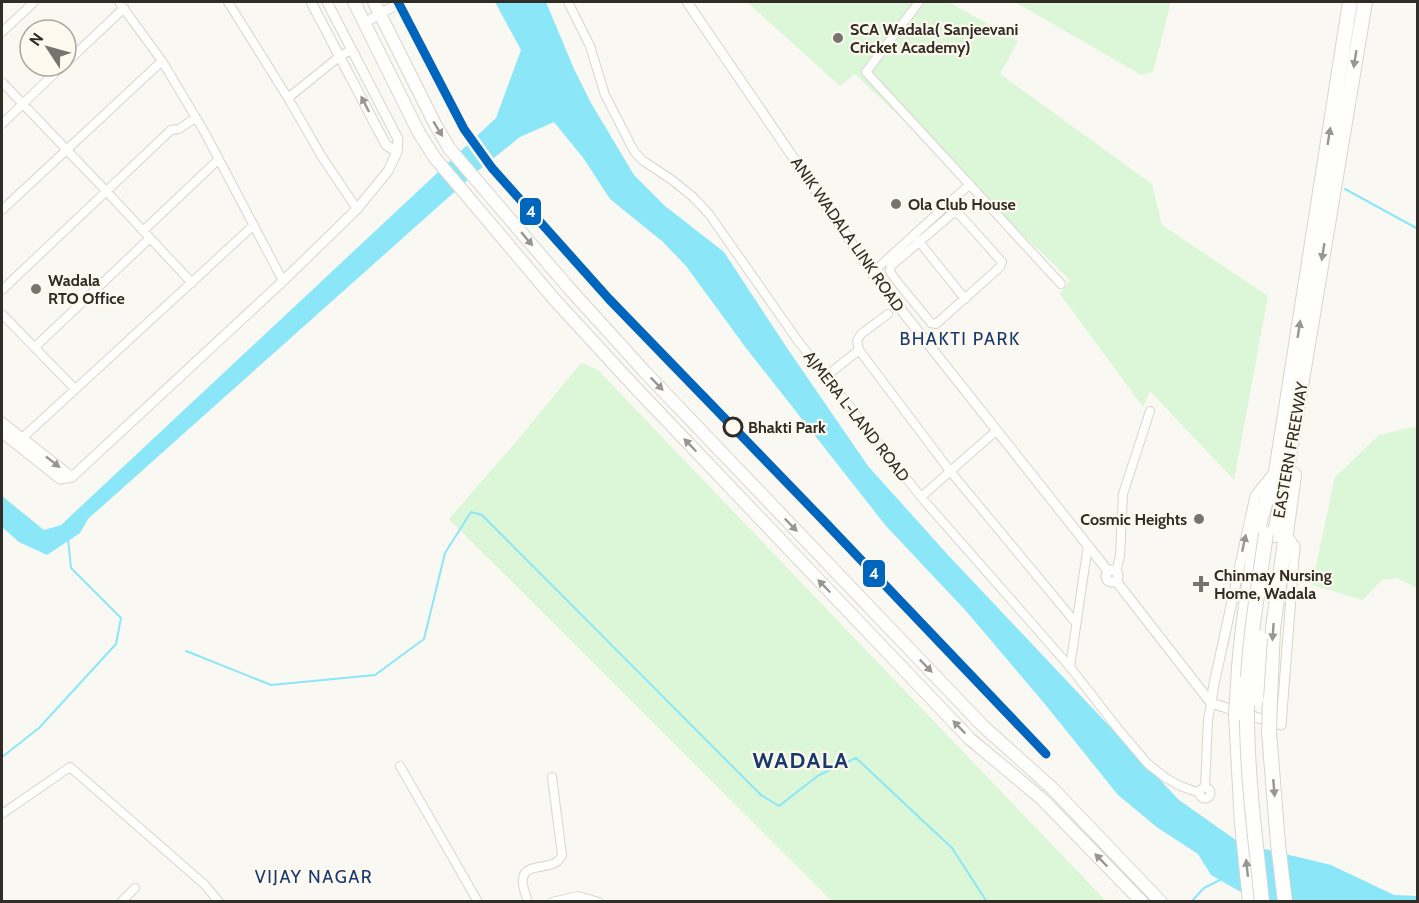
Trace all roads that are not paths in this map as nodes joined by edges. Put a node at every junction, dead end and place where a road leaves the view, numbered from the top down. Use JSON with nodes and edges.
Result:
{"nodes":[{"id":1,"x":34,"y":2,"type":"edge"},
{"id":2,"x":228,"y":2,"type":"edge"},
{"id":3,"x":311,"y":2,"type":"edge"},
{"id":4,"x":327,"y":2,"type":"edge"},
{"id":5,"x":374,"y":2,"type":"edge"},
{"id":6,"x":401,"y":2,"type":"edge"},
{"id":7,"x":568,"y":2,"type":"edge"},
{"id":8,"x":687,"y":2,"type":"edge"},
{"id":9,"x":919,"y":2,"type":"edge"},
{"id":10,"x":1350,"y":2,"type":"edge"},
{"id":11,"x":1365,"y":2,"type":"edge"},
{"id":12,"x":121,"y":5,"type":"edge"},
{"id":13,"x":356,"y":6,"type":"edge"},
{"id":14,"x":380,"y":14,"type":"junction"},
{"id":15,"x":364,"y":23,"type":"junction"},
{"id":16,"x":2,"y":32,"type":"edge"},
{"id":17,"x":78,"y":50,"type":"edge"},
{"id":18,"x":351,"y":50,"type":"junction"},
{"id":19,"x":340,"y":56,"type":"junction"},
{"id":20,"x":162,"y":61,"type":"junction"},
{"id":21,"x":50,"y":78,"type":"edge"},
{"id":22,"x":2,"y":82,"type":"edge"},
{"id":23,"x":288,"y":98,"type":"junction"},
{"id":24,"x":22,"y":104,"type":"junction"},
{"id":25,"x":195,"y":118,"type":"junction"},
{"id":26,"x":2,"y":124,"type":"edge"},
{"id":27,"x":66,"y":149,"type":"junction"},
{"id":28,"x":397,"y":152,"type":"junction"},
{"id":29,"x":219,"y":159,"type":"junction"},
{"id":30,"x":970,"y":184,"type":"junction"},
{"id":31,"x":107,"y":192,"type":"junction"},
{"id":32,"x":357,"y":209,"type":"junction"},
{"id":33,"x":2,"y":210,"type":"edge"},
{"id":34,"x":254,"y":225,"type":"junction"},
{"id":35,"x":143,"y":231,"type":"junction"},
{"id":36,"x":150,"y":238,"type":"junction"},
{"id":37,"x":917,"y":238,"type":"junction"},
{"id":38,"x":872,"y":273,"type":"junction"},
{"id":39,"x":283,"y":280,"type":"junction"},
{"id":40,"x":192,"y":282,"type":"junction"},
{"id":41,"x":898,"y":283,"type":"junction"},
{"id":42,"x":1061,"y":284,"type":"dead end"},
{"id":43,"x":2,"y":290,"type":"edge"},
{"id":44,"x":887,"y":292,"type":"junction"},
{"id":45,"x":965,"y":299,"type":"junction"},
{"id":46,"x":920,"y":309,"type":"junction"},
{"id":47,"x":2,"y":314,"type":"edge"},
{"id":48,"x":888,"y":314,"type":"dead end"},
{"id":49,"x":908,"y":319,"type":"junction"},
{"id":50,"x":35,"y":347,"type":"junction"},
{"id":51,"x":859,"y":350,"type":"junction"},
{"id":52,"x":826,"y":376,"type":"junction"},
{"id":53,"x":75,"y":389,"type":"junction"},
{"id":54,"x":1150,"y":411,"type":"dead end"},
{"id":55,"x":2,"y":422,"type":"edge"},
{"id":56,"x":996,"y":431,"type":"junction"},
{"id":57,"x":2,"y":433,"type":"edge"},
{"id":58,"x":19,"y":441,"type":"junction"},
{"id":59,"x":950,"y":471,"type":"junction"},
{"id":60,"x":1276,"y":474,"type":"junction"},
{"id":61,"x":921,"y":497,"type":"junction"},
{"id":62,"x":1276,"y":534,"type":"junction"},
{"id":63,"x":1088,"y":545,"type":"junction"},
{"id":64,"x":1113,"y":575,"type":"junction"},
{"id":65,"x":1076,"y":623,"type":"junction"},
{"id":66,"x":1070,"y":667,"type":"junction"},
{"id":67,"x":1211,"y":703,"type":"junction"},
{"id":68,"x":1275,"y":728,"type":"junction"},
{"id":69,"x":400,"y":766,"type":"dead end"},
{"id":70,"x":552,"y":777,"type":"dead end"},
{"id":71,"x":1052,"y":788,"type":"junction"},
{"id":72,"x":1042,"y":799,"type":"junction"},
{"id":73,"x":2,"y":814,"type":"edge"},
{"id":74,"x":1094,"y":831,"type":"junction"},
{"id":75,"x":1084,"y":842,"type":"junction"},
{"id":76,"x":135,"y":888,"type":"dead end"},
{"id":77,"x":1135,"y":897,"type":"edge"},
{"id":78,"x":1280,"y":901,"type":"edge"},
{"id":79,"x":121,"y":902,"type":"edge"},
{"id":80,"x":219,"y":902,"type":"edge"},
{"id":81,"x":478,"y":902,"type":"edge"},
{"id":82,"x":528,"y":902,"type":"edge"},
{"id":83,"x":552,"y":902,"type":"edge"},
{"id":84,"x":598,"y":902,"type":"edge"},
{"id":85,"x":1161,"y":902,"type":"edge"},
{"id":86,"x":1250,"y":902,"type":"edge"},
{"id":87,"x":1262,"y":902,"type":"edge"}],
"edges":[{"from":1,"to":16,"type":"street"},
{"from":2,"to":23,"type":"street"},
{"from":3,"to":19,"type":"street"},
{"from":4,"to":18,"type":"street"},
{"from":5,"to":13,"type":"street"},
{"from":5,"to":14,"type":"main road"},
{"from":6,"to":14,"type":"street"},
{"from":7,"to":52,"type":"street","name":"AJMERA L-LAND ROAD"},
{"from":8,"to":38,"type":"street","name":"ANIK WADALA LINK ROAD"},
{"from":9,"to":30,"type":"street"},
{"from":60,"to":10,"type":"highway","name":"EASTERN FREEWAY","one_way":true},
{"from":11,"to":62,"type":"highway","name":"EASTERN FREEWAY","one_way":true},
{"from":12,"to":17,"type":"street"},
{"from":12,"to":20,"type":"street"},
{"from":13,"to":15,"type":"main road"},
{"from":14,"to":15,"type":"street"},
{"from":14,"to":71,"type":"main road","one_way":true},
{"from":72,"to":15,"type":"main road","one_way":true},
{"from":18,"to":19,"type":"street"},
{"from":18,"to":28,"type":"street"},
{"from":19,"to":23,"type":"street"},
{"from":28,"to":19,"type":"street","one_way":true},
{"from":20,"to":25,"type":"street"},
{"from":20,"to":27,"type":"street"},
{"from":21,"to":24,"type":"street"},
{"from":22,"to":24,"type":"street"},
{"from":23,"to":32,"type":"street"},
{"from":24,"to":26,"type":"street"},
{"from":24,"to":27,"type":"street"},
{"from":25,"to":29,"type":"street"},
{"from":25,"to":31,"type":"street"},
{"from":27,"to":31,"type":"street"},
{"from":27,"to":33,"type":"street"},
{"from":28,"to":32,"type":"street"},
{"from":29,"to":34,"type":"street"},
{"from":29,"to":35,"type":"street"},
{"from":30,"to":37,"type":"street"},
{"from":30,"to":42,"type":"street"},
{"from":31,"to":35,"type":"street"},
{"from":31,"to":43,"type":"street"},
{"from":32,"to":39,"type":"street"},
{"from":34,"to":39,"type":"street"},
{"from":34,"to":40,"type":"street"},
{"from":35,"to":36,"type":"street"},
{"from":36,"to":40,"type":"street"},
{"from":36,"to":50,"type":"street"},
{"from":37,"to":38,"type":"street"},
{"from":37,"to":41,"type":"street"},
{"from":37,"to":45,"type":"street"},
{"from":37,"to":45,"type":"street"},
{"from":38,"to":44,"type":"street","name":"ANIK WADALA LINK ROAD"},
{"from":39,"to":58,"type":"street"},
{"from":40,"to":53,"type":"street"},
{"from":41,"to":44,"type":"street"},
{"from":41,"to":46,"type":"street"},
{"from":44,"to":49,"type":"street","name":"ANIK WADALA LINK ROAD"},
{"from":45,"to":46,"type":"street"},
{"from":46,"to":49,"type":"street"},
{"from":47,"to":50,"type":"street"},
{"from":48,"to":51,"type":"street"},
{"from":49,"to":56,"type":"street","name":"ANIK WADALA LINK ROAD"},
{"from":50,"to":53,"type":"street"},
{"from":51,"to":52,"type":"street"},
{"from":51,"to":59,"type":"street"},
{"from":52,"to":61,"type":"street","name":"AJMERA L-LAND ROAD"},
{"from":53,"to":58,"type":"street"},
{"from":54,"to":64,"type":"street"},
{"from":55,"to":58,"type":"street"},
{"from":56,"to":59,"type":"street"},
{"from":56,"to":63,"type":"street","name":"ANIK WADALA LINK ROAD"},
{"from":57,"to":58,"type":"street"},
{"from":59,"to":61,"type":"street"},
{"from":59,"to":65,"type":"street"},
{"from":60,"to":62,"type":"highway","name":"EASTERN FREEWAY"},
{"from":67,"to":60,"type":"street","one_way":true},
{"from":86,"to":60,"type":"highway","one_way":true,"bridge":true},
{"from":61,"to":66,"type":"street","name":"AJMERA L-LAND ROAD"},
{"from":62,"to":68,"type":"highway","one_way":true,"bridge":true},
{"from":62,"to":68,"type":"street"},
{"from":62,"to":78,"type":"highway","name":"EASTERN FREEWAY","bridge":true},
{"from":62,"to":87,"type":"highway","name":"EASTERN FREEWAY","bridge":true},
{"from":63,"to":64,"type":"street","name":"ANIK WADALA LINK ROAD"},
{"from":63,"to":65,"type":"street"},
{"from":64,"to":67,"type":"street","name":"ANIK WADALA LINK ROAD"},
{"from":65,"to":66,"type":"street"},
{"from":66,"to":67,"type":"street","name":"AJMERA L-LAND ROAD"},
{"from":67,"to":68,"type":"street"},
{"from":68,"to":78,"type":"highway","one_way":true},
{"from":69,"to":81,"type":"street"},
{"from":70,"to":82,"type":"street"},
{"from":71,"to":72,"type":"main road"},
{"from":71,"to":74,"type":"main road"},
{"from":72,"to":75,"type":"main road"},
{"from":73,"to":80,"type":"street"},
{"from":74,"to":75,"type":"main road"},
{"from":74,"to":85,"type":"main road"},
{"from":77,"to":75,"type":"main road","one_way":true},
{"from":76,"to":79,"type":"street"},
{"from":83,"to":84,"type":"street"}]}
